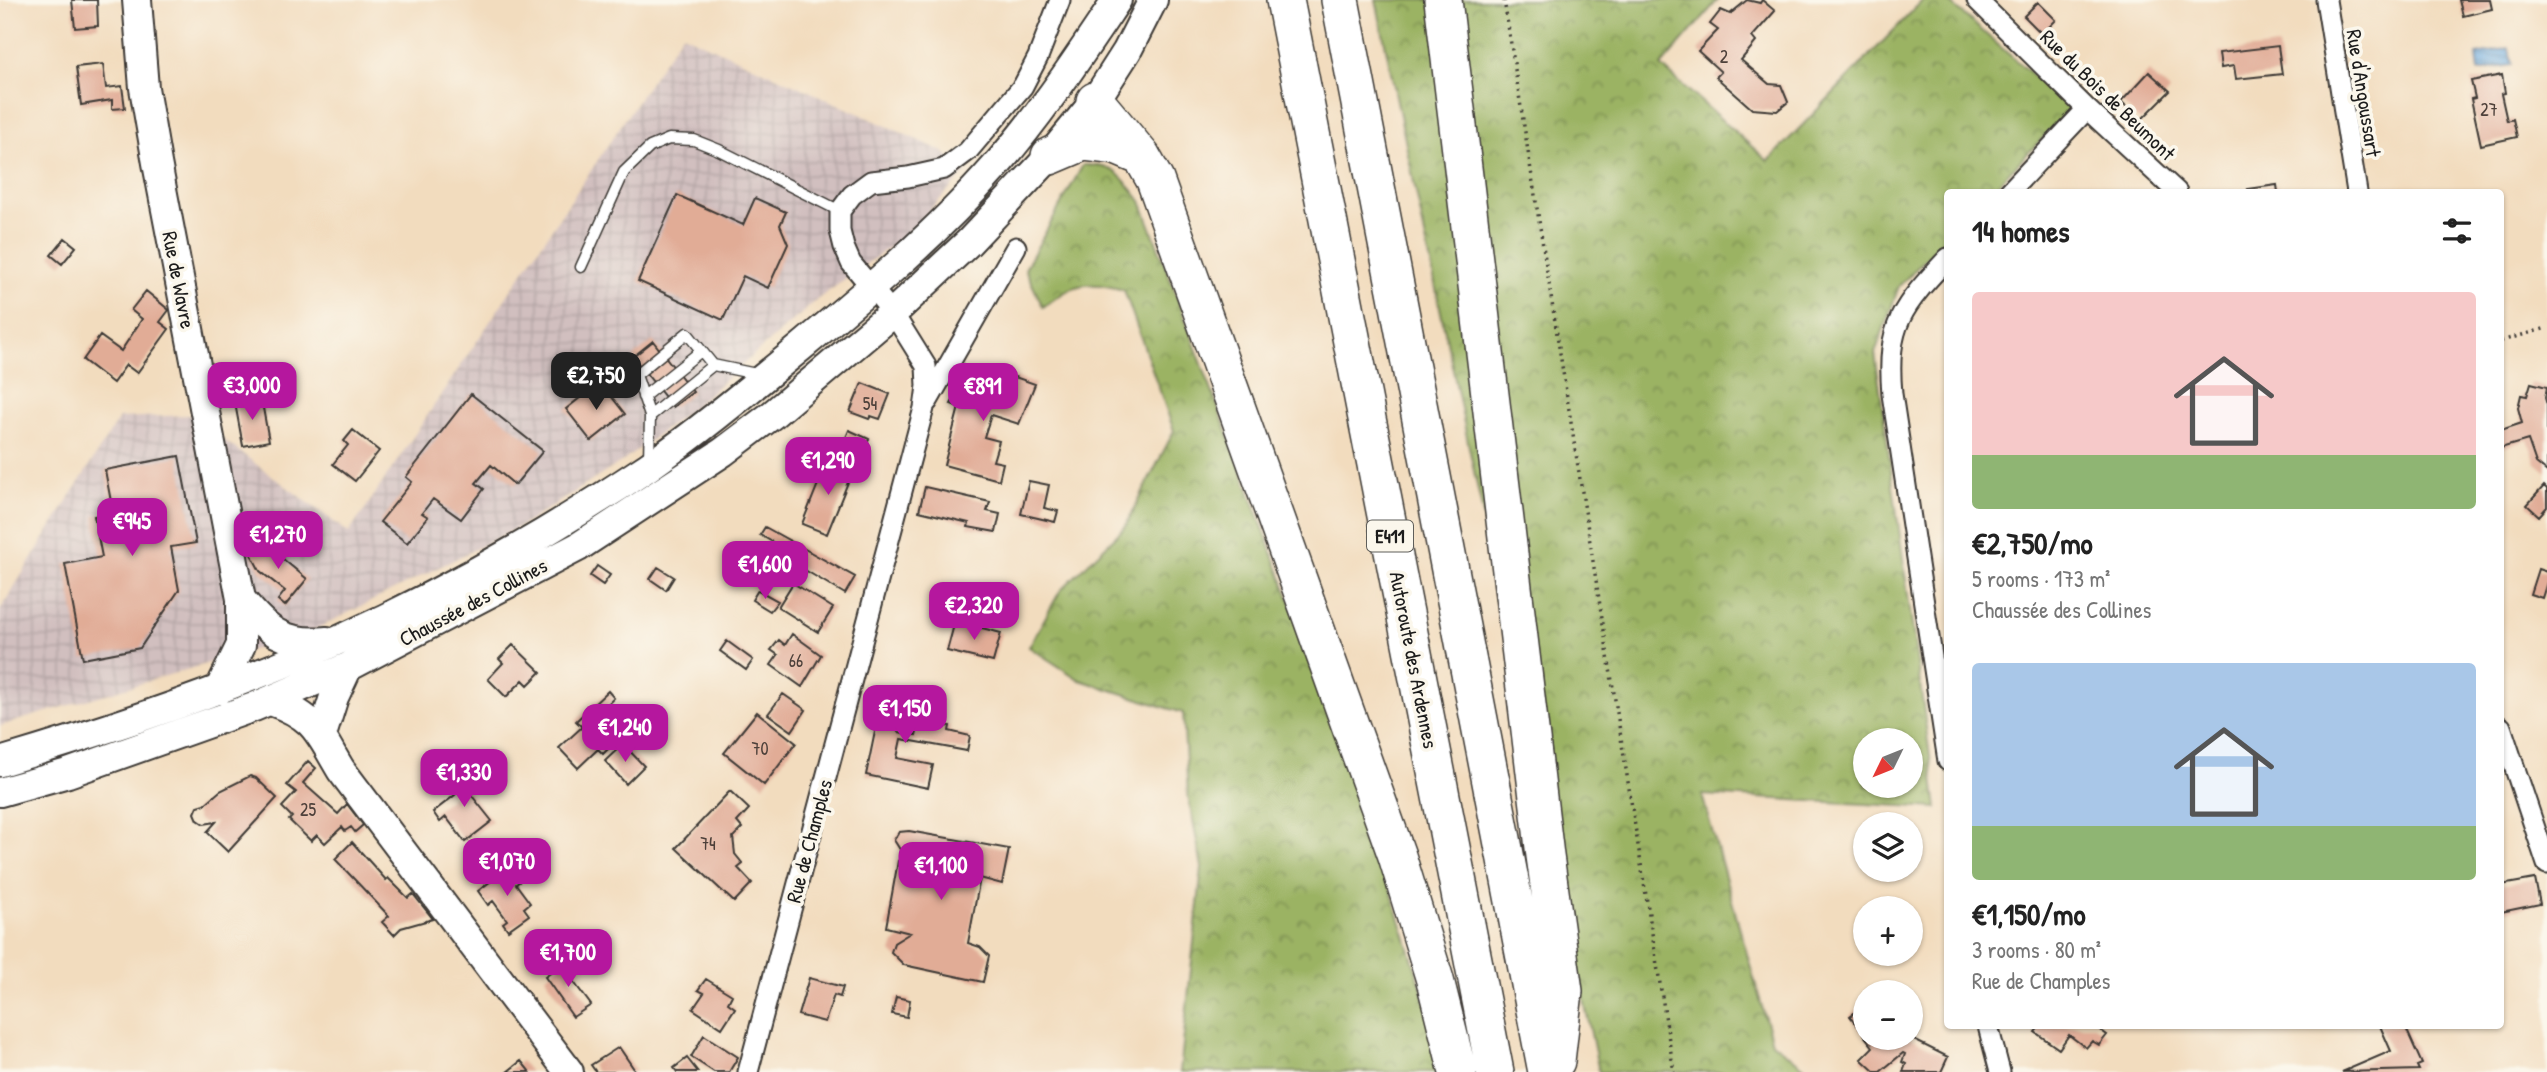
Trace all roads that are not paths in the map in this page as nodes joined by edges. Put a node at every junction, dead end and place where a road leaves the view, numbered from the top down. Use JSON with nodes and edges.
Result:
{"nodes":[{"id":1,"x":137,"y":0,"type":"edge"},
{"id":2,"x":1060,"y":0,"type":"edge"},
{"id":3,"x":1117,"y":0,"type":"edge"},
{"id":4,"x":1137,"y":0,"type":"edge"},
{"id":5,"x":1153,"y":0,"type":"edge"},
{"id":6,"x":1285,"y":0,"type":"edge"},
{"id":7,"x":1340,"y":0,"type":"edge"},
{"id":8,"x":1443,"y":0,"type":"edge"},
{"id":9,"x":1976,"y":0,"type":"edge"},
{"id":10,"x":2326,"y":0,"type":"edge"},
{"id":11,"x":1095,"y":101,"type":"junction"},
{"id":12,"x":2087,"y":110,"type":"junction"},
{"id":13,"x":1050,"y":156,"type":"junction"},
{"id":14,"x":1142,"y":157,"type":"junction"},
{"id":15,"x":2012,"y":189,"type":"edge"},
{"id":16,"x":2174,"y":189,"type":"edge"},
{"id":17,"x":2357,"y":189,"type":"edge"},
{"id":18,"x":840,"y":211,"type":"junction"},
{"id":19,"x":1016,"y":247,"type":"dead end"},
{"id":20,"x":1944,"y":262,"type":"edge"},
{"id":21,"x":580,"y":267,"type":"dead end"},
{"id":22,"x":871,"y":288,"type":"junction"},
{"id":23,"x":893,"y":313,"type":"junction"},
{"id":24,"x":701,"y":351,"type":"junction"},
{"id":25,"x":713,"y":365,"type":"junction"},
{"id":26,"x":765,"y":376,"type":"junction"},
{"id":27,"x":643,"y":397,"type":"junction"},
{"id":28,"x":924,"y":408,"type":"junction"},
{"id":29,"x":650,"y":416,"type":"junction"},
{"id":30,"x":649,"y":466,"type":"junction"},
{"id":31,"x":241,"y":599,"type":"junction"},
{"id":32,"x":340,"y":640,"type":"junction"},
{"id":33,"x":348,"y":667,"type":"junction"},
{"id":34,"x":219,"y":690,"type":"junction"},
{"id":35,"x":271,"y":701,"type":"junction"},
{"id":36,"x":322,"y":735,"type":"junction"},
{"id":37,"x":1944,"y":735,"type":"edge"},
{"id":38,"x":2504,"y":736,"type":"edge"},
{"id":39,"x":0,"y":762,"type":"edge"},
{"id":40,"x":0,"y":793,"type":"edge"},
{"id":41,"x":2547,"y":864,"type":"edge"},
{"id":42,"x":1989,"y":1029,"type":"edge"},
{"id":43,"x":569,"y":1072,"type":"edge"},
{"id":44,"x":748,"y":1072,"type":"edge"},
{"id":45,"x":1458,"y":1072,"type":"edge"},
{"id":46,"x":1495,"y":1072,"type":"edge"},
{"id":47,"x":1547,"y":1072,"type":"edge"},
{"id":48,"x":1555,"y":1072,"type":"edge"},
{"id":49,"x":2000,"y":1072,"type":"edge"}],
"edges":[{"from":1,"to":31,"type":"main road","name":"Rue de Wavre"},
{"from":2,"to":18,"type":"street"},
{"from":3,"to":22,"type":"main road","name":"Chaussée des Collines"},
{"from":4,"to":11,"type":"main road"},
{"from":5,"to":11,"type":"main road"},
{"from":6,"to":46,"type":"highway","name":"Autoroute des Ardennes","number":"E411"},
{"from":7,"to":47,"type":"highway","number":"E411"},
{"from":8,"to":48,"type":"highway"},
{"from":9,"to":12,"type":"street","name":"Rue du Bois de Beumont"},
{"from":10,"to":17,"type":"street","name":"Rue d'Angoussart"},
{"from":11,"to":13,"type":"main road","name":"Chaussée des Collines"},
{"from":11,"to":14,"type":"highway"},
{"from":12,"to":15,"type":"street"},
{"from":12,"to":16,"type":"street","name":"Rue du Bois de Beumont"},
{"from":13,"to":14,"type":"highway"},
{"from":13,"to":23,"type":"main road","name":"Chaussée des Collines"},
{"from":14,"to":45,"type":"highway"},
{"from":18,"to":21,"type":"lane"},
{"from":18,"to":22,"type":"street"},
{"from":19,"to":28,"type":"street","name":"Rue de Champles"},
{"from":20,"to":37,"type":"street"},
{"from":22,"to":23,"type":"street","name":"Rue de Champles"},
{"from":22,"to":26,"type":"main road","name":"Chaussée des Collines"},
{"from":23,"to":28,"type":"street","name":"Rue de Champles"},
{"from":23,"to":33,"type":"main road","name":"Chaussée des Collines"},
{"from":24,"to":25,"type":"lane"},
{"from":24,"to":27,"type":"lane"},
{"from":24,"to":27,"type":"lane"},
{"from":25,"to":26,"type":"lane"},
{"from":25,"to":29,"type":"lane"},
{"from":26,"to":30,"type":"main road","name":"Chaussée des Collines"},
{"from":27,"to":29,"type":"lane"},
{"from":28,"to":44,"type":"street","name":"Rue de Champles"},
{"from":29,"to":30,"type":"lane"},
{"from":30,"to":32,"type":"main road","name":"Chaussée des Collines"},
{"from":31,"to":32,"type":"main road"},
{"from":31,"to":34,"type":"main road","name":"Rue de Wavre"},
{"from":32,"to":34,"type":"main road","name":"Chaussée des Collines"},
{"from":33,"to":35,"type":"main road","name":"Chaussée des Collines"},
{"from":33,"to":36,"type":"main road"},
{"from":34,"to":39,"type":"main road"},
{"from":35,"to":36,"type":"main road"},
{"from":35,"to":40,"type":"main road","name":"Chaussée des Collines"},
{"from":36,"to":43,"type":"main road"},
{"from":38,"to":41,"type":"street"},
{"from":42,"to":49,"type":"street"}]}
